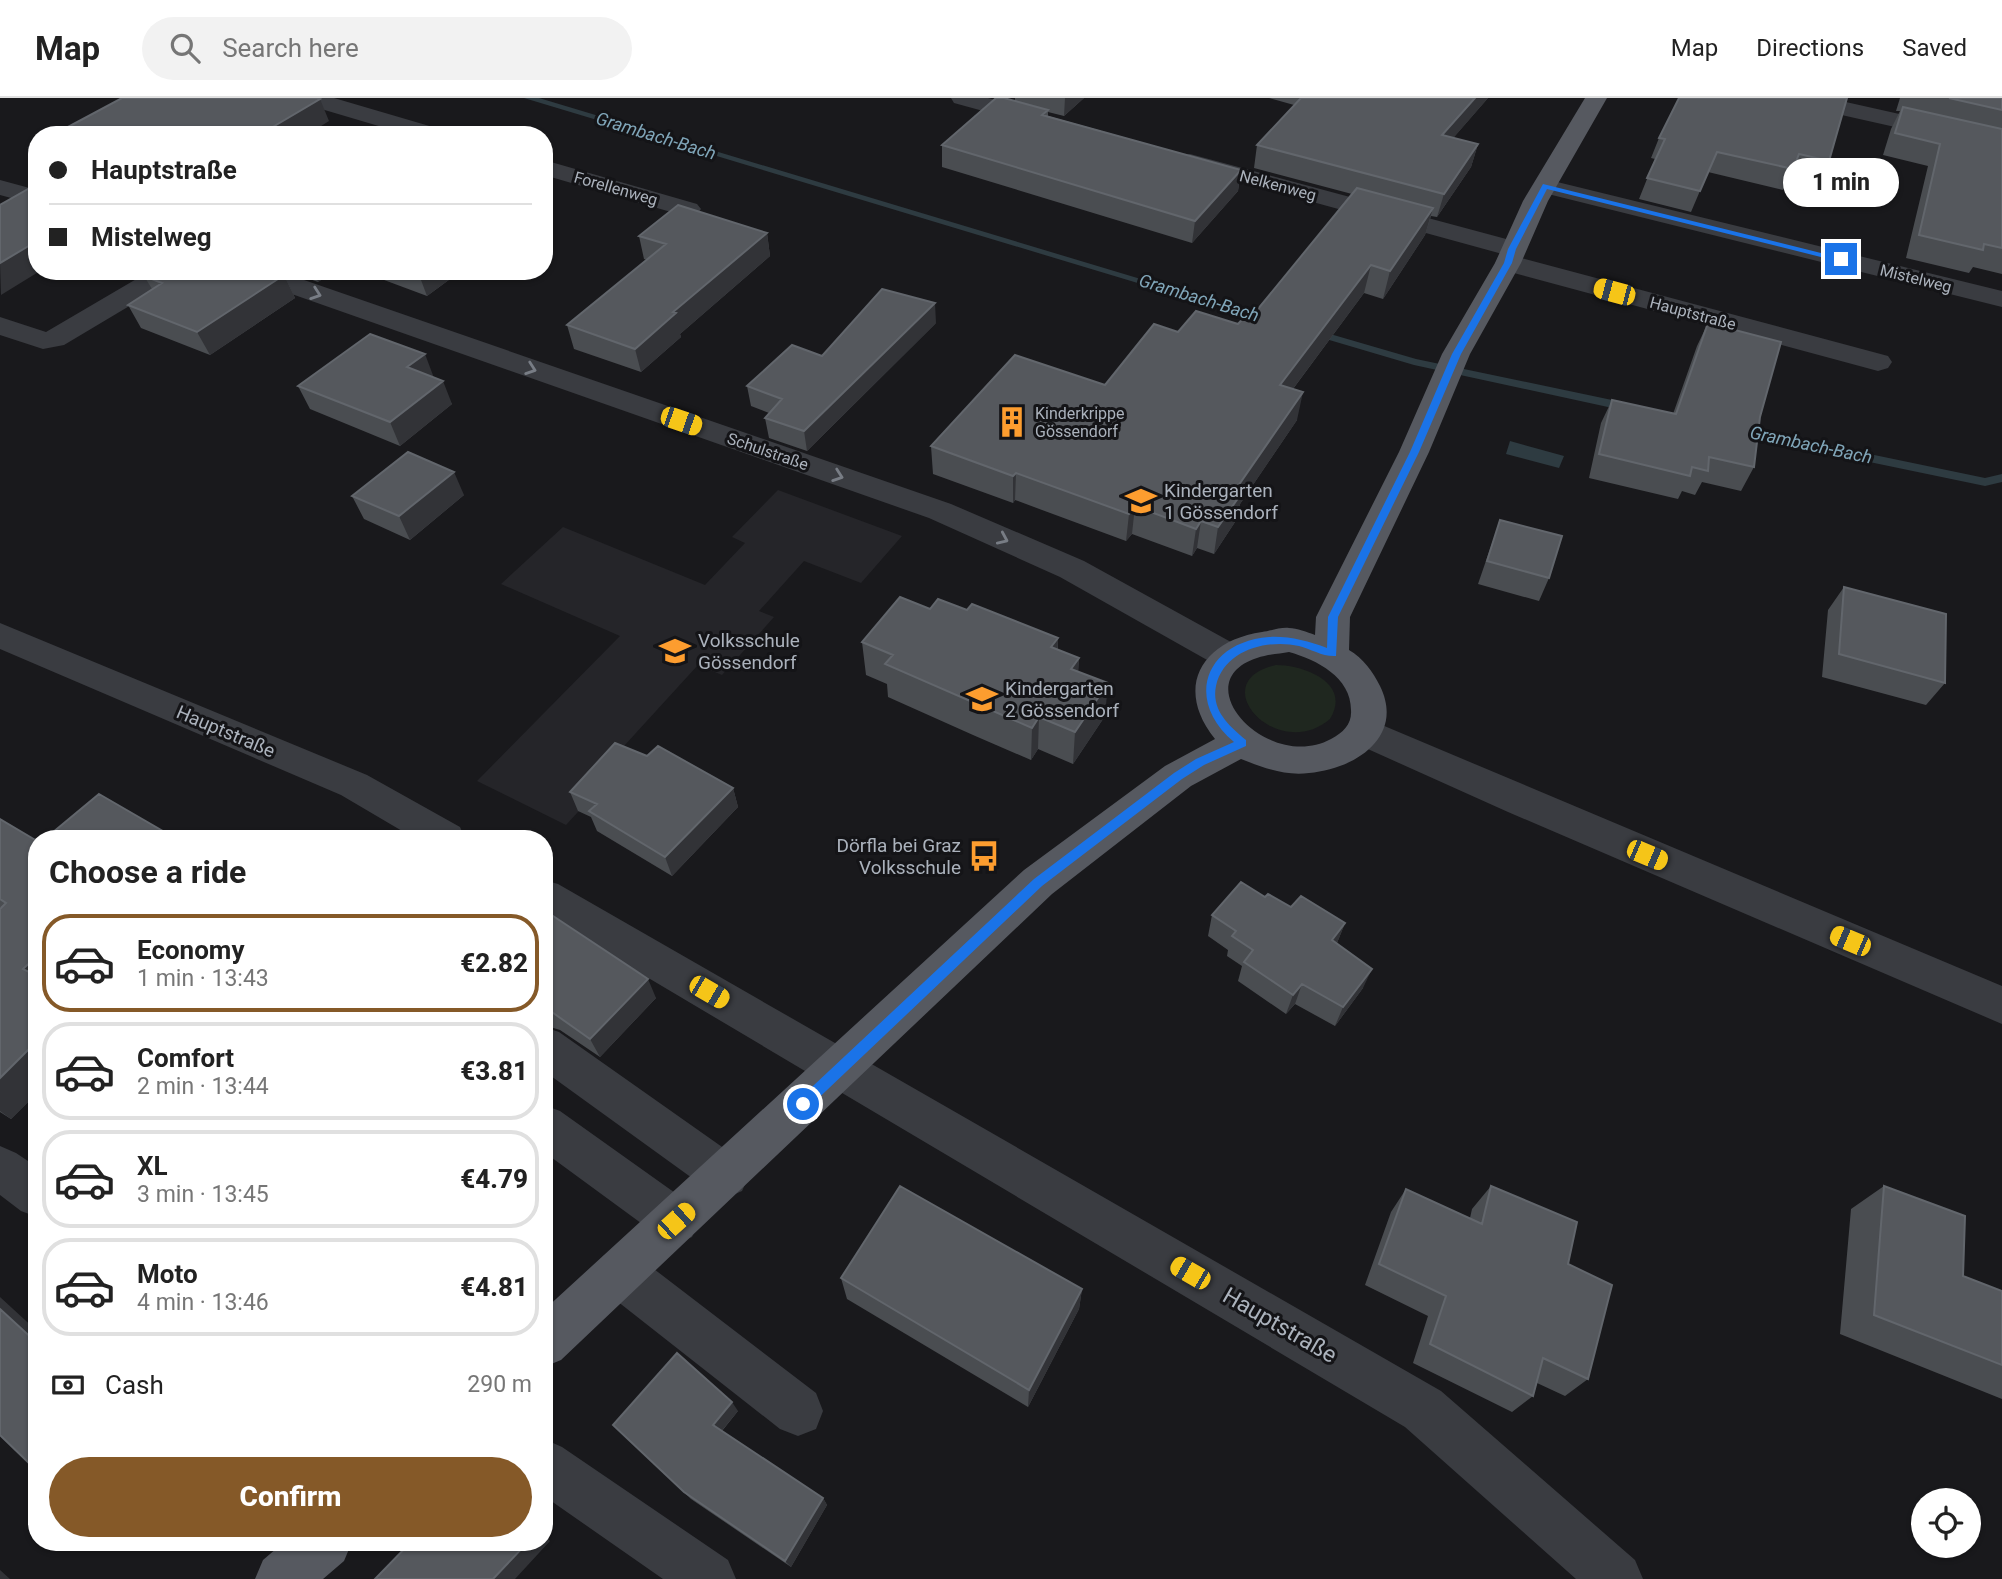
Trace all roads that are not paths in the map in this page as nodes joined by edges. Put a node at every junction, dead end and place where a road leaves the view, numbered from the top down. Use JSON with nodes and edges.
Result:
{"nodes":[{"id":1,"x":309,"y":98,"type":"edge"},
{"id":2,"x":962,"y":98,"type":"edge"},
{"id":3,"x":1595,"y":98,"type":"edge"},
{"id":4,"x":1797,"y":98,"type":"edge"},
{"id":5,"x":1054,"y":123,"type":"edge"},
{"id":6,"x":404,"y":126,"type":"edge"},
{"id":7,"x":2002,"y":144,"type":"edge"},
{"id":8,"x":1172,"y":156,"type":"edge"},
{"id":9,"x":553,"y":170,"type":"edge"},
{"id":10,"x":1545,"y":186,"type":"junction"},
{"id":11,"x":0,"y":187,"type":"edge"},
{"id":12,"x":28,"y":195,"type":"edge"},
{"id":13,"x":688,"y":209,"type":"edge"},
{"id":14,"x":1510,"y":256,"type":"junction"},
{"id":15,"x":154,"y":280,"type":"edge"},
{"id":16,"x":278,"y":280,"type":"edge"},
{"id":17,"x":2002,"y":299,"type":"edge"},
{"id":18,"x":0,"y":325,"type":"edge"},
{"id":19,"x":1878,"y":362,"type":"dead end"},
{"id":20,"x":0,"y":635,"type":"edge"},
{"id":21,"x":1332,"y":653,"type":"junction"},
{"id":22,"x":1228,"y":656,"type":"junction"},
{"id":23,"x":1363,"y":732,"type":"junction"},
{"id":24,"x":1242,"y":743,"type":"junction"},
{"id":25,"x":432,"y":830,"type":"edge"},
{"id":26,"x":553,"y":901,"type":"edge"},
{"id":27,"x":2002,"y":1005,"type":"edge"},
{"id":28,"x":553,"y":1052,"type":"edge"},
{"id":29,"x":841,"y":1069,"type":"junction"},
{"id":30,"x":553,"y":1132,"type":"edge"},
{"id":31,"x":0,"y":1168,"type":"edge"},
{"id":32,"x":726,"y":1175,"type":"junction"},
{"id":33,"x":28,"y":1188,"type":"edge"},
{"id":34,"x":676,"y":1221,"type":"junction"},
{"id":35,"x":620,"y":1273,"type":"junction"},
{"id":36,"x":553,"y":1335,"type":"edge"},
{"id":37,"x":798,"y":1411,"type":"dead end"},
{"id":38,"x":553,"y":1471,"type":"edge"},
{"id":39,"x":315,"y":1551,"type":"edge"},
{"id":40,"x":282,"y":1579,"type":"edge"},
{"id":41,"x":709,"y":1579,"type":"edge"},
{"id":42,"x":1616,"y":1579,"type":"edge"}],
"edges":[{"from":1,"to":6,"type":"street"},
{"from":2,"to":5,"type":"street"},
{"from":3,"to":10,"type":"main road"},
{"from":4,"to":7,"type":"street"},
{"from":8,"to":14,"type":"street","name":"Nelkenweg"},
{"from":9,"to":13,"type":"street","name":"Forellenweg"},
{"from":10,"to":14,"type":"main road"},
{"from":10,"to":17,"type":"street","name":"Mistelweg"},
{"from":11,"to":12,"type":"street"},
{"from":14,"to":19,"type":"street","name":"Hauptstraße"},
{"from":14,"to":21,"type":"main road"},
{"from":15,"to":18,"type":"street"},
{"from":16,"to":22,"type":"street","name":"Schulstraße","one_way":true},
{"from":20,"to":25,"type":"street","name":"Hauptstraße"},
{"from":21,"to":22,"type":"main road"},
{"from":21,"to":23,"type":"main road"},
{"from":22,"to":24,"type":"main road"},
{"from":23,"to":24,"type":"main road"},
{"from":23,"to":27,"type":"street"},
{"from":24,"to":29,"type":"main road"},
{"from":26,"to":29,"type":"street","name":"Hauptstraße"},
{"from":28,"to":32,"type":"street"},
{"from":29,"to":32,"type":"main road"},
{"from":29,"to":42,"type":"street","name":"Hauptstraße"},
{"from":30,"to":34,"type":"street"},
{"from":31,"to":33,"type":"street"},
{"from":32,"to":34,"type":"main road"},
{"from":34,"to":35,"type":"main road"},
{"from":35,"to":36,"type":"main road"},
{"from":35,"to":37,"type":"street"},
{"from":38,"to":41,"type":"street"},
{"from":39,"to":40,"type":"main road"}]}
